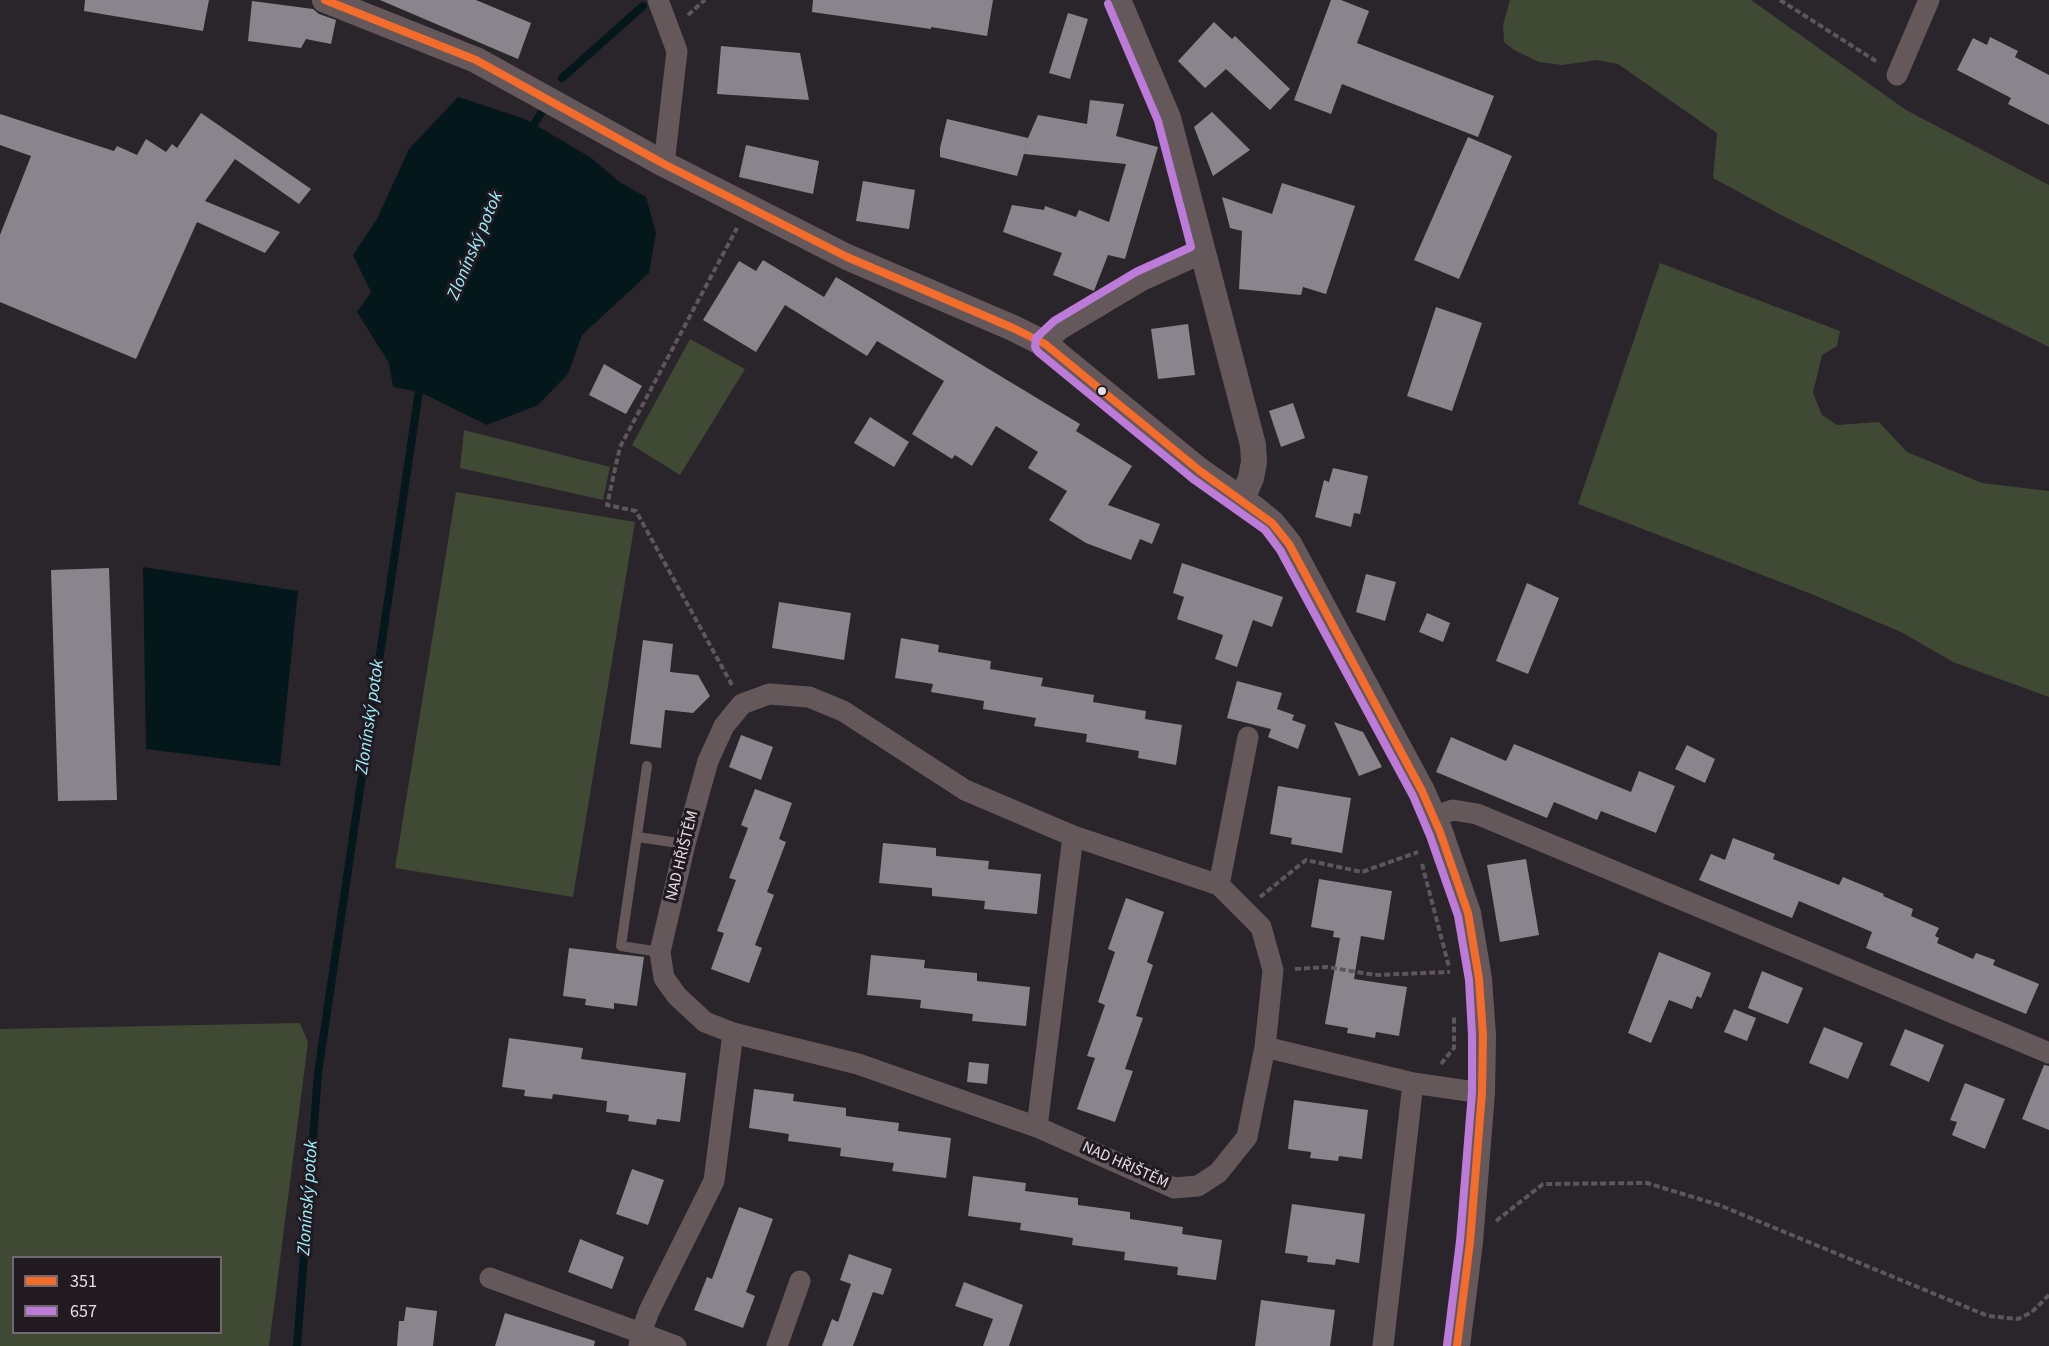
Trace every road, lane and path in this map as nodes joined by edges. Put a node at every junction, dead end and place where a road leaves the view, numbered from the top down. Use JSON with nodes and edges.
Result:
{"nodes":[{"id":1,"x":325,"y":0,"type":"edge"},
{"id":2,"x":658,"y":0,"type":"edge"},
{"id":3,"x":1118,"y":0,"type":"edge"},
{"id":4,"x":1780,"y":0,"type":"edge"},
{"id":5,"x":1929,"y":0,"type":"edge"},
{"id":6,"x":1897,"y":75,"type":"joint"},
{"id":7,"x":664,"y":164,"type":"junction"},
{"id":8,"x":748,"y":207,"type":"junction"},
{"id":9,"x":1203,"y":253,"type":"junction"},
{"id":10,"x":1045,"y":344,"type":"junction"},
{"id":11,"x":1242,"y":499,"type":"junction"},
{"id":12,"x":742,"y":704,"type":"junction"},
{"id":13,"x":1248,"y":736,"type":"dead end"},
{"id":14,"x":647,"y":766,"type":"dead end"},
{"id":15,"x":1433,"y":817,"type":"junction"},
{"id":16,"x":1073,"y":836,"type":"junction"},
{"id":17,"x":638,"y":837,"type":"junction"},
{"id":18,"x":1416,"y":842,"type":"dead end"},
{"id":19,"x":685,"y":844,"type":"junction"},
{"id":20,"x":1418,"y":852,"type":"junction"},
{"id":21,"x":1219,"y":885,"type":"junction"},
{"id":22,"x":1243,"y":910,"type":"junction"},
{"id":23,"x":660,"y":951,"type":"junction"},
{"id":24,"x":1273,"y":970,"type":"junction"},
{"id":25,"x":1450,"y":972,"type":"junction"},
{"id":26,"x":1451,"y":982,"type":"dead end"},
{"id":27,"x":1454,"y":1014,"type":"dead end"},
{"id":28,"x":733,"y":1033,"type":"junction"},
{"id":29,"x":1265,"y":1047,"type":"junction"},
{"id":30,"x":2049,"y":1053,"type":"edge"},
{"id":31,"x":1413,"y":1083,"type":"junction"},
{"id":32,"x":1482,"y":1093,"type":"junction"},
{"id":33,"x":1037,"y":1127,"type":"junction"},
{"id":34,"x":1470,"y":1242,"type":"junction"},
{"id":35,"x":490,"y":1278,"type":"dead end"},
{"id":36,"x":800,"y":1281,"type":"dead end"},
{"id":37,"x":2049,"y":1295,"type":"edge"},
{"id":38,"x":640,"y":1339,"type":"edge"},
{"id":39,"x":676,"y":1346,"type":"edge"},
{"id":40,"x":777,"y":1346,"type":"edge"},
{"id":41,"x":1383,"y":1346,"type":"edge"},
{"id":42,"x":1457,"y":1346,"type":"edge"}],
"edges":[{"from":1,"to":7,"type":"street"},
{"from":2,"to":7,"type":"street"},
{"from":3,"to":9,"type":"street"},
{"from":4,"to":6,"type":"path"},
{"from":5,"to":6,"type":"street"},
{"from":7,"to":8,"type":"street"},
{"from":8,"to":10,"type":"street"},
{"from":8,"to":12,"type":"path"},
{"from":9,"to":10,"type":"street"},
{"from":9,"to":11,"type":"street"},
{"from":10,"to":11,"type":"street"},
{"from":11,"to":15,"type":"street"},
{"from":12,"to":16,"type":"street","name":"NAD HŘIŠTĚM"},
{"from":12,"to":19,"type":"street","name":"NAD HŘIŠTĚM"},
{"from":13,"to":21,"type":"street"},
{"from":14,"to":17,"type":"lane"},
{"from":15,"to":30,"type":"street"},
{"from":15,"to":32,"type":"street"},
{"from":16,"to":21,"type":"street","name":"NAD HŘIŠTĚM"},
{"from":16,"to":33,"type":"street"},
{"from":17,"to":19,"type":"lane"},
{"from":17,"to":23,"type":"lane"},
{"from":18,"to":20,"type":"path"},
{"from":19,"to":23,"type":"street","name":"NAD HŘIŠTĚM"},
{"from":20,"to":22,"type":"path"},
{"from":20,"to":25,"type":"path"},
{"from":21,"to":22,"type":"street","name":"NAD HŘIŠTĚM"},
{"from":22,"to":24,"type":"street","name":"NAD HŘIŠTĚM"},
{"from":23,"to":28,"type":"street","name":"NAD HŘIŠTĚM"},
{"from":24,"to":25,"type":"path"},
{"from":24,"to":29,"type":"street","name":"NAD HŘIŠTĚM"},
{"from":25,"to":26,"type":"path"},
{"from":27,"to":31,"type":"path"},
{"from":28,"to":33,"type":"street","name":"NAD HŘIŠTĚM"},
{"from":28,"to":38,"type":"street"},
{"from":29,"to":31,"type":"street"},
{"from":29,"to":33,"type":"street","name":"NAD HŘIŠTĚM"},
{"from":31,"to":32,"type":"street"},
{"from":31,"to":41,"type":"street"},
{"from":32,"to":34,"type":"street"},
{"from":34,"to":37,"type":"path"},
{"from":34,"to":42,"type":"street"},
{"from":35,"to":38,"type":"street"},
{"from":36,"to":40,"type":"street"},
{"from":38,"to":39,"type":"street"}]}
